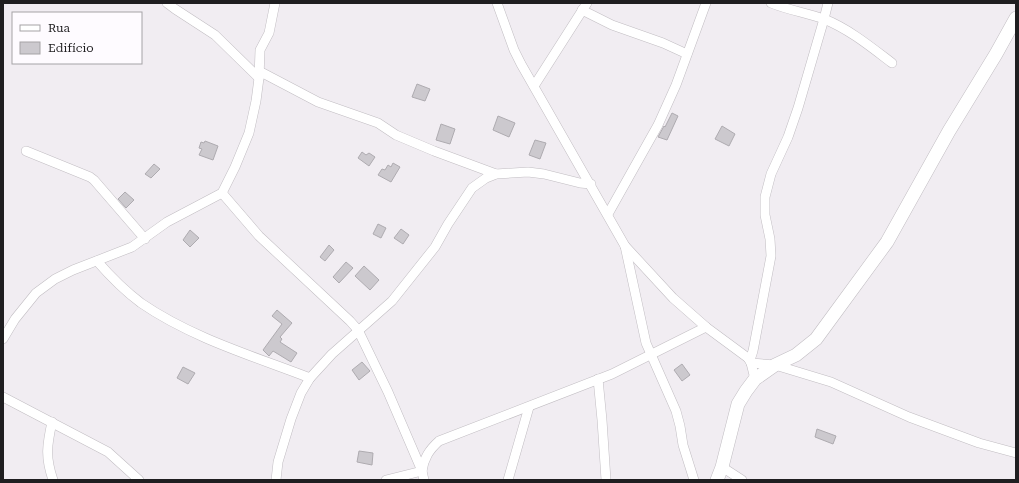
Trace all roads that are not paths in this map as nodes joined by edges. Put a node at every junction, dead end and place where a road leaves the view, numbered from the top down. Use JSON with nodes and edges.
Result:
{"nodes":[{"id":1,"x":167,"y":3,"type":"edge"},
{"id":2,"x":275,"y":3,"type":"edge"},
{"id":3,"x":497,"y":3,"type":"edge"},
{"id":4,"x":706,"y":3,"type":"edge"},
{"id":5,"x":771,"y":3,"type":"edge"},
{"id":6,"x":828,"y":3,"type":"edge"},
{"id":7,"x":585,"y":7,"type":"edge"},
{"id":8,"x":824,"y":19,"type":"junction"},
{"id":9,"x":1016,"y":20,"type":"edge"},
{"id":10,"x":687,"y":54,"type":"junction"},
{"id":11,"x":892,"y":62,"type":"dead end"},
{"id":12,"x":259,"y":75,"type":"junction"},
{"id":13,"x":534,"y":86,"type":"junction"},
{"id":14,"x":26,"y":151,"type":"dead end"},
{"id":15,"x":479,"y":168,"type":"junction"},
{"id":16,"x":496,"y":174,"type":"junction"},
{"id":17,"x":480,"y":181,"type":"junction"},
{"id":18,"x":591,"y":184,"type":"junction"},
{"id":19,"x":222,"y":193,"type":"junction"},
{"id":20,"x":608,"y":214,"type":"junction"},
{"id":21,"x":145,"y":239,"type":"junction"},
{"id":22,"x":625,"y":246,"type":"junction"},
{"id":23,"x":97,"y":261,"type":"junction"},
{"id":24,"x":706,"y":327,"type":"junction"},
{"id":25,"x":358,"y":330,"type":"junction"},
{"id":26,"x":3,"y":339,"type":"edge"},
{"id":27,"x":650,"y":355,"type":"junction"},
{"id":28,"x":796,"y":355,"type":"junction"},
{"id":29,"x":750,"y":360,"type":"junction"},
{"id":30,"x":774,"y":365,"type":"junction"},
{"id":31,"x":803,"y":374,"type":"junction"},
{"id":32,"x":310,"y":378,"type":"junction"},
{"id":33,"x":755,"y":379,"type":"junction"},
{"id":34,"x":598,"y":380,"type":"junction"},
{"id":35,"x":3,"y":397,"type":"edge"},
{"id":36,"x":529,"y":407,"type":"junction"},
{"id":37,"x":52,"y":422,"type":"junction"},
{"id":38,"x":1016,"y":453,"type":"edge"},
{"id":39,"x":722,"y":467,"type":"junction"},
{"id":40,"x":423,"y":476,"type":"edge"},
{"id":41,"x":53,"y":480,"type":"edge"},
{"id":42,"x":138,"y":480,"type":"edge"},
{"id":43,"x":276,"y":480,"type":"edge"},
{"id":44,"x":386,"y":480,"type":"edge"},
{"id":45,"x":508,"y":480,"type":"edge"},
{"id":46,"x":606,"y":480,"type":"edge"},
{"id":47,"x":694,"y":480,"type":"edge"},
{"id":48,"x":717,"y":480,"type":"edge"},
{"id":49,"x":742,"y":480,"type":"edge"}],
"edges":[{"from":1,"to":12,"type":"street"},
{"from":2,"to":12,"type":"street"},
{"from":3,"to":13,"type":"street"},
{"from":4,"to":10,"type":"street"},
{"from":5,"to":8,"type":"street"},
{"from":6,"to":8,"type":"street"},
{"from":7,"to":10,"type":"street"},
{"from":7,"to":13,"type":"street"},
{"from":8,"to":11,"type":"street"},
{"from":8,"to":29,"type":"street"},
{"from":9,"to":28,"type":"street"},
{"from":10,"to":20,"type":"street"},
{"from":12,"to":15,"type":"street"},
{"from":12,"to":19,"type":"street"},
{"from":13,"to":18,"type":"street"},
{"from":14,"to":21,"type":"street"},
{"from":15,"to":16,"type":"street"},
{"from":15,"to":17,"type":"street"},
{"from":16,"to":17,"type":"street"},
{"from":16,"to":18,"type":"street"},
{"from":17,"to":25,"type":"street"},
{"from":18,"to":20,"type":"street"},
{"from":19,"to":21,"type":"street"},
{"from":19,"to":25,"type":"street"},
{"from":20,"to":22,"type":"street"},
{"from":21,"to":23,"type":"street"},
{"from":22,"to":24,"type":"street"},
{"from":22,"to":27,"type":"street"},
{"from":23,"to":26,"type":"street"},
{"from":23,"to":32,"type":"street"},
{"from":24,"to":27,"type":"street"},
{"from":24,"to":29,"type":"street"},
{"from":25,"to":32,"type":"street"},
{"from":25,"to":40,"type":"street"},
{"from":27,"to":34,"type":"street"},
{"from":27,"to":47,"type":"street"},
{"from":28,"to":30,"type":"street"},
{"from":28,"to":31,"type":"street"},
{"from":29,"to":30,"type":"street"},
{"from":29,"to":33,"type":"street"},
{"from":30,"to":31,"type":"street"},
{"from":30,"to":33,"type":"street"},
{"from":31,"to":38,"type":"street"},
{"from":32,"to":43,"type":"street"},
{"from":33,"to":39,"type":"street"},
{"from":34,"to":36,"type":"street"},
{"from":34,"to":46,"type":"street"},
{"from":35,"to":37,"type":"street"},
{"from":36,"to":40,"type":"street"},
{"from":36,"to":45,"type":"street"},
{"from":37,"to":41,"type":"street"},
{"from":37,"to":42,"type":"street"},
{"from":39,"to":48,"type":"street"},
{"from":39,"to":49,"type":"street"},
{"from":40,"to":44,"type":"street"}]}
